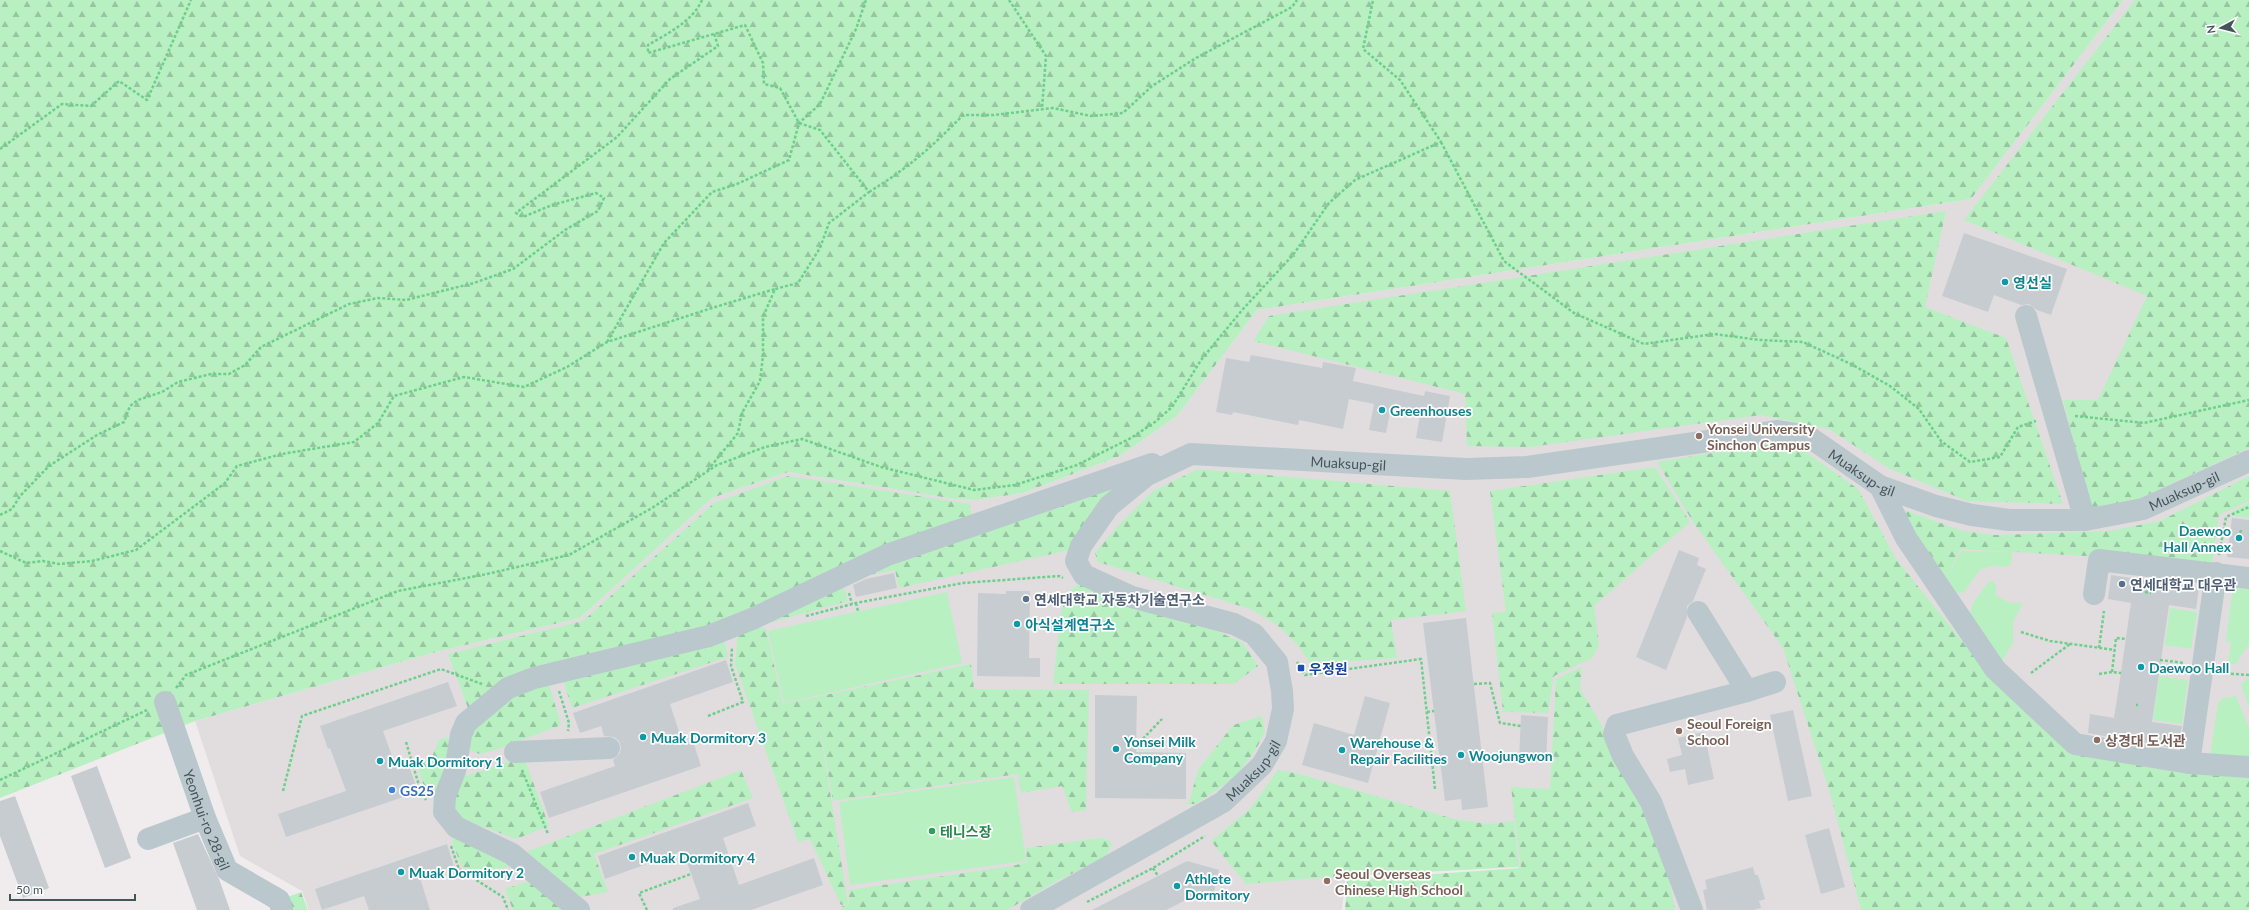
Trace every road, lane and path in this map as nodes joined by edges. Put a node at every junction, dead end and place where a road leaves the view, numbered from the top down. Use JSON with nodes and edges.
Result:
{"nodes":[{"id":1,"x":191,"y":0,"type":"edge"},
{"id":2,"x":702,"y":0,"type":"edge"},
{"id":3,"x":866,"y":0,"type":"edge"},
{"id":4,"x":1009,"y":0,"type":"edge"},
{"id":5,"x":1297,"y":0,"type":"edge"},
{"id":6,"x":1372,"y":0,"type":"edge"},
{"id":7,"x":714,"y":33,"type":"junction"},
{"id":8,"x":1042,"y":109,"type":"junction"},
{"id":9,"x":799,"y":123,"type":"junction"},
{"id":10,"x":1441,"y":142,"type":"junction"},
{"id":11,"x":0,"y":149,"type":"edge"},
{"id":12,"x":869,"y":192,"type":"junction"},
{"id":13,"x":775,"y":290,"type":"junction"},
{"id":14,"x":2026,"y":316,"type":"dead end"},
{"id":15,"x":607,"y":342,"type":"junction"},
{"id":16,"x":2249,"y":400,"type":"edge"},
{"id":17,"x":2054,"y":416,"type":"junction"},
{"id":18,"x":2249,"y":461,"type":"edge"},
{"id":19,"x":1156,"y":470,"type":"junction"},
{"id":20,"x":705,"y":473,"type":"junction"},
{"id":21,"x":1880,"y":486,"type":"junction"},
{"id":22,"x":2249,"y":507,"type":"edge"},
{"id":23,"x":0,"y":514,"type":"edge"},
{"id":24,"x":2084,"y":520,"type":"junction"},
{"id":25,"x":2242,"y":530,"type":"dead end"},
{"id":26,"x":2236,"y":536,"type":"dead end"},
{"id":27,"x":0,"y":551,"type":"edge"},
{"id":28,"x":2216,"y":573,"type":"junction"},
{"id":29,"x":2249,"y":578,"type":"edge"},
{"id":30,"x":1066,"y":579,"type":"dead end"},
{"id":31,"x":2145,"y":592,"type":"dead end"},
{"id":32,"x":2151,"y":593,"type":"dead end"},
{"id":33,"x":2099,"y":601,"type":"joint"},
{"id":34,"x":856,"y":603,"type":"junction"},
{"id":35,"x":858,"y":611,"type":"dead end"},
{"id":36,"x":1698,"y":612,"type":"dead end"},
{"id":37,"x":799,"y":618,"type":"dead end"},
{"id":38,"x":734,"y":626,"type":"junction"},
{"id":39,"x":2021,"y":632,"type":"dead end"},
{"id":40,"x":2126,"y":639,"type":"dead end"},
{"id":41,"x":2071,"y":644,"type":"junction"},
{"id":42,"x":2098,"y":648,"type":"junction"},
{"id":43,"x":2115,"y":650,"type":"junction"},
{"id":44,"x":2160,"y":660,"type":"dead end"},
{"id":45,"x":2210,"y":669,"type":"junction"},
{"id":46,"x":2112,"y":672,"type":"junction"},
{"id":47,"x":2031,"y":673,"type":"dead end"},
{"id":48,"x":2121,"y":673,"type":"dead end"},
{"id":49,"x":2099,"y":674,"type":"dead end"},
{"id":50,"x":1305,"y":675,"type":"dead end"},
{"id":51,"x":2249,"y":675,"type":"edge"},
{"id":52,"x":544,"y":676,"type":"junction"},
{"id":53,"x":1775,"y":682,"type":"dead end"},
{"id":54,"x":1474,"y":684,"type":"dead end"},
{"id":55,"x":1747,"y":691,"type":"junction"},
{"id":56,"x":503,"y":692,"type":"junction"},
{"id":57,"x":165,"y":702,"type":"junction"},
{"id":58,"x":1434,"y":711,"type":"dead end"},
{"id":59,"x":1426,"y":712,"type":"junction"},
{"id":60,"x":708,"y":716,"type":"dead end"},
{"id":61,"x":1162,"y":719,"type":"dead end"},
{"id":62,"x":569,"y":723,"type":"dead end"},
{"id":63,"x":1521,"y":726,"type":"dead end"},
{"id":64,"x":406,"y":742,"type":"dead end"},
{"id":65,"x":1136,"y":746,"type":"dead end"},
{"id":66,"x":609,"y":748,"type":"dead end"},
{"id":67,"x":515,"y":752,"type":"dead end"},
{"id":68,"x":2188,"y":763,"type":"junction"},
{"id":69,"x":2249,"y":767,"type":"edge"},
{"id":70,"x":0,"y":780,"type":"edge"},
{"id":71,"x":528,"y":785,"type":"dead end"},
{"id":72,"x":1435,"y":789,"type":"dead end"},
{"id":73,"x":283,"y":790,"type":"dead end"},
{"id":74,"x":421,"y":792,"type":"dead end"},
{"id":75,"x":205,"y":818,"type":"junction"},
{"id":76,"x":548,"y":834,"type":"dead end"},
{"id":77,"x":148,"y":838,"type":"dead end"},
{"id":78,"x":449,"y":840,"type":"dead end"},
{"id":79,"x":1175,"y":856,"type":"dead end"},
{"id":80,"x":1153,"y":868,"type":"junction"},
{"id":81,"x":691,"y":874,"type":"dead end"},
{"id":82,"x":1158,"y":876,"type":"dead end"},
{"id":83,"x":1086,"y":903,"type":"dead end"},
{"id":84,"x":508,"y":908,"type":"edge"},
{"id":85,"x":282,"y":910,"type":"edge"},
{"id":86,"x":579,"y":910,"type":"edge"},
{"id":87,"x":647,"y":910,"type":"edge"},
{"id":88,"x":1031,"y":910,"type":"edge"},
{"id":89,"x":1692,"y":910,"type":"edge"}],
"edges":[{"from":1,"to":11,"type":"path"},
{"from":2,"to":7,"type":"path"},
{"from":3,"to":9,"type":"path"},
{"from":4,"to":8,"type":"path"},
{"from":5,"to":8,"type":"path"},
{"from":6,"to":10,"type":"path"},
{"from":7,"to":9,"type":"path"},
{"from":7,"to":23,"type":"path"},
{"from":8,"to":12,"type":"path"},
{"from":9,"to":12,"type":"path"},
{"from":9,"to":15,"type":"path"},
{"from":10,"to":17,"type":"path"},
{"from":10,"to":20,"type":"path"},
{"from":12,"to":13,"type":"path"},
{"from":13,"to":15,"type":"path"},
{"from":13,"to":20,"type":"path"},
{"from":14,"to":17,"type":"street"},
{"from":15,"to":27,"type":"path"},
{"from":16,"to":17,"type":"path"},
{"from":17,"to":24,"type":"street"},
{"from":18,"to":24,"type":"street","name":"Muaksup-gil"},
{"from":19,"to":21,"type":"street","name":"Muaksup-gil"},
{"from":19,"to":38,"type":"street"},
{"from":19,"to":88,"type":"street","name":"Muaksup-gil"},
{"from":20,"to":57,"type":"path"},
{"from":21,"to":24,"type":"street","name":"Muaksup-gil"},
{"from":21,"to":68,"type":"street"},
{"from":22,"to":28,"type":"path"},
{"from":25,"to":26,"type":"path"},
{"from":28,"to":29,"type":"street"},
{"from":28,"to":33,"type":"street"},
{"from":28,"to":45,"type":"street"},
{"from":30,"to":34,"type":"path"},
{"from":31,"to":32,"type":"path"},
{"from":33,"to":42,"type":"path"},
{"from":34,"to":35,"type":"path"},
{"from":34,"to":37,"type":"path"},
{"from":36,"to":55,"type":"street"},
{"from":38,"to":52,"type":"street"},
{"from":38,"to":60,"type":"path"},
{"from":39,"to":41,"type":"path"},
{"from":40,"to":43,"type":"path"},
{"from":41,"to":42,"type":"path"},
{"from":41,"to":47,"type":"path"},
{"from":42,"to":43,"type":"path"},
{"from":43,"to":46,"type":"path"},
{"from":44,"to":45,"type":"path"},
{"from":45,"to":51,"type":"path"},
{"from":45,"to":68,"type":"street"},
{"from":46,"to":48,"type":"path"},
{"from":46,"to":49,"type":"path"},
{"from":50,"to":59,"type":"path"},
{"from":52,"to":56,"type":"street"},
{"from":52,"to":62,"type":"path"},
{"from":53,"to":55,"type":"street"},
{"from":54,"to":63,"type":"path"},
{"from":55,"to":89,"type":"street"},
{"from":56,"to":73,"type":"path"},
{"from":56,"to":86,"type":"street"},
{"from":57,"to":70,"type":"path"},
{"from":57,"to":75,"type":"street","name":"Yeonhui-ro 28-gil"},
{"from":58,"to":59,"type":"path"},
{"from":59,"to":72,"type":"path"},
{"from":61,"to":65,"type":"path"},
{"from":64,"to":74,"type":"path"},
{"from":66,"to":67,"type":"street"},
{"from":68,"to":69,"type":"street"},
{"from":71,"to":76,"type":"path"},
{"from":75,"to":77,"type":"street"},
{"from":75,"to":85,"type":"street","name":"Yeonhui-ro 28-gil"},
{"from":78,"to":84,"type":"path"},
{"from":79,"to":80,"type":"path"},
{"from":80,"to":82,"type":"path"},
{"from":80,"to":83,"type":"path"},
{"from":81,"to":87,"type":"path"}]}
